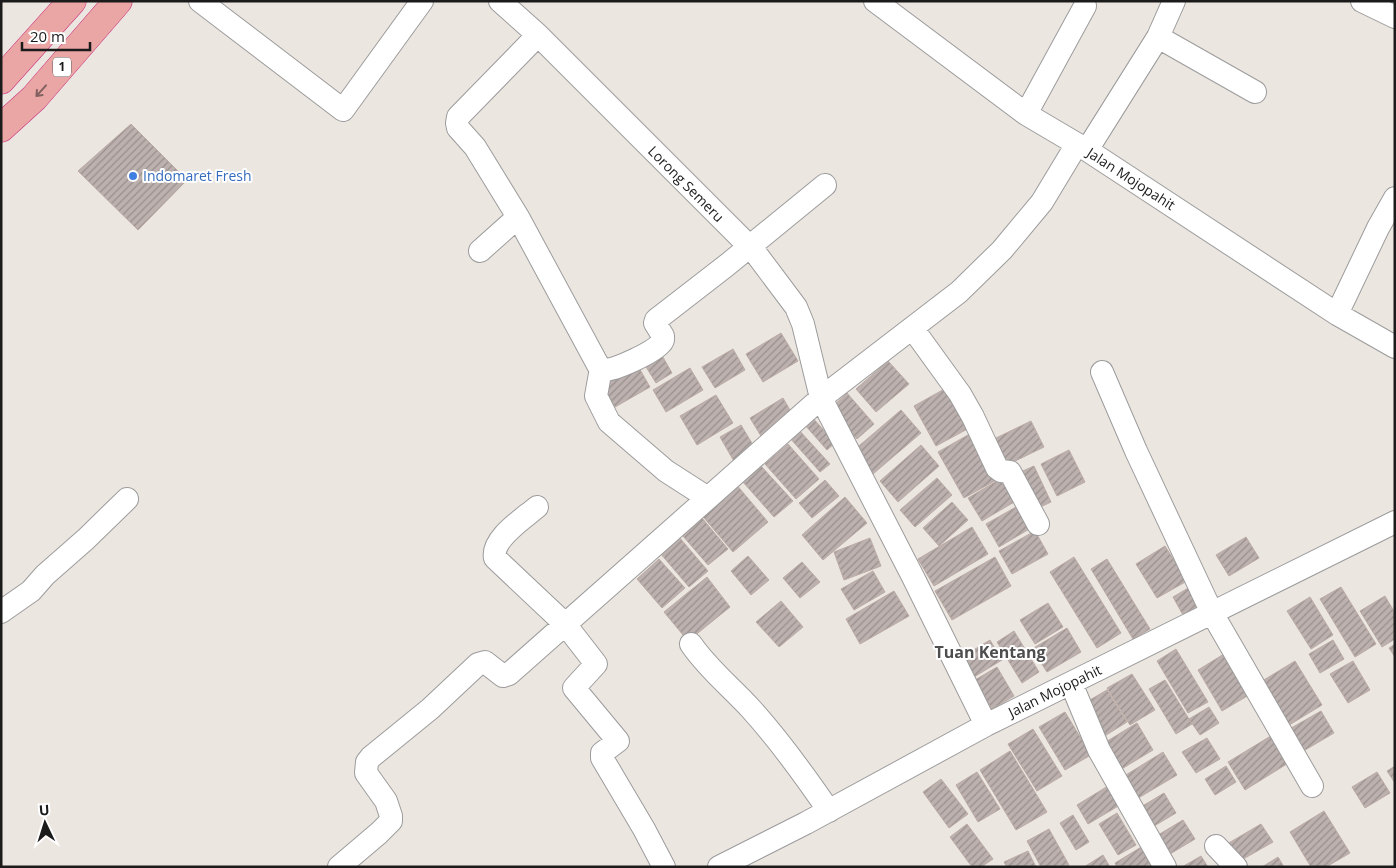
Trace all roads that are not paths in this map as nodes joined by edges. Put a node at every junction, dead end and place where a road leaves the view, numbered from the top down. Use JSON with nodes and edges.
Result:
{"nodes":[{"id":1,"x":118,"y":1,"type":"edge"},
{"id":2,"x":200,"y":1,"type":"edge"},
{"id":3,"x":422,"y":1,"type":"edge"},
{"id":4,"x":500,"y":1,"type":"edge"},
{"id":5,"x":875,"y":1,"type":"edge"},
{"id":6,"x":1174,"y":1,"type":"edge"},
{"id":7,"x":1362,"y":1,"type":"edge"},
{"id":8,"x":69,"y":5,"type":"edge"},
{"id":9,"x":1086,"y":6,"type":"dead end"},
{"id":10,"x":1395,"y":17,"type":"edge"},
{"id":11,"x":94,"y":31,"type":"junction"},
{"id":12,"x":538,"y":36,"type":"junction"},
{"id":13,"x":1158,"y":38,"type":"junction"},
{"id":14,"x":1,"y":80,"type":"edge"},
{"id":15,"x":1255,"y":92,"type":"dead end"},
{"id":16,"x":1026,"y":114,"type":"junction"},
{"id":17,"x":1,"y":128,"type":"edge"},
{"id":18,"x":1082,"y":147,"type":"junction"},
{"id":19,"x":825,"y":185,"type":"dead end"},
{"id":20,"x":1395,"y":198,"type":"edge"},
{"id":21,"x":518,"y":217,"type":"junction"},
{"id":22,"x":749,"y":246,"type":"junction"},
{"id":23,"x":480,"y":251,"type":"dead end"},
{"id":24,"x":1337,"y":314,"type":"junction"},
{"id":25,"x":913,"y":329,"type":"junction"},
{"id":26,"x":1395,"y":347,"type":"edge"},
{"id":27,"x":601,"y":368,"type":"junction"},
{"id":28,"x":1102,"y":372,"type":"dead end"},
{"id":29,"x":821,"y":398,"type":"junction"},
{"id":30,"x":708,"y":498,"type":"junction"},
{"id":31,"x":127,"y":499,"type":"dead end"},
{"id":32,"x":537,"y":507,"type":"dead end"},
{"id":33,"x":1395,"y":522,"type":"edge"},
{"id":34,"x":1038,"y":524,"type":"dead end"},
{"id":35,"x":1,"y":612,"type":"edge"},
{"id":36,"x":1212,"y":613,"type":"junction"},
{"id":37,"x":565,"y":624,"type":"junction"},
{"id":38,"x":691,"y":644,"type":"dead end"},
{"id":39,"x":1072,"y":683,"type":"junction"},
{"id":40,"x":986,"y":725,"type":"junction"},
{"id":41,"x":1312,"y":786,"type":"dead end"},
{"id":42,"x":829,"y":810,"type":"junction"},
{"id":43,"x":1216,"y":846,"type":"dead end"},
{"id":44,"x":339,"y":867,"type":"edge"},
{"id":45,"x":664,"y":867,"type":"edge"},
{"id":46,"x":719,"y":867,"type":"edge"},
{"id":47,"x":1165,"y":867,"type":"edge"},
{"id":48,"x":1236,"y":867,"type":"edge"}],
"edges":[{"from":1,"to":11,"type":"highway","number":"1"},
{"from":2,"to":3,"type":"street"},
{"from":4,"to":12,"type":"street","name":"Lorong Semeru"},
{"from":5,"to":16,"type":"street","name":"Jalan Mojopahit"},
{"from":6,"to":13,"type":"street"},
{"from":7,"to":10,"type":"street"},
{"from":8,"to":11,"type":"highway"},
{"from":8,"to":14,"type":"highway"},
{"from":9,"to":16,"type":"street"},
{"from":11,"to":17,"type":"highway","number":"1","one_way":true},
{"from":12,"to":21,"type":"street"},
{"from":12,"to":22,"type":"street","name":"Lorong Semeru"},
{"from":13,"to":15,"type":"street"},
{"from":13,"to":18,"type":"street"},
{"from":16,"to":18,"type":"street","name":"Jalan Mojopahit"},
{"from":18,"to":24,"type":"street","name":"Jalan Mojopahit"},
{"from":18,"to":25,"type":"street"},
{"from":19,"to":22,"type":"street"},
{"from":20,"to":24,"type":"street"},
{"from":21,"to":23,"type":"street"},
{"from":21,"to":27,"type":"street"},
{"from":22,"to":27,"type":"street"},
{"from":22,"to":29,"type":"street","name":"Lorong Semeru"},
{"from":24,"to":26,"type":"street","name":"Jalan Mojopahit"},
{"from":25,"to":29,"type":"street"},
{"from":25,"to":34,"type":"street"},
{"from":27,"to":30,"type":"street"},
{"from":28,"to":36,"type":"street"},
{"from":29,"to":30,"type":"street"},
{"from":29,"to":40,"type":"street","name":"Lorong Semeru"},
{"from":30,"to":37,"type":"street"},
{"from":31,"to":35,"type":"street"},
{"from":32,"to":37,"type":"street"},
{"from":33,"to":36,"type":"street","name":"Jalan Mojopahit"},
{"from":36,"to":39,"type":"street","name":"Jalan Mojopahit"},
{"from":36,"to":41,"type":"street"},
{"from":37,"to":44,"type":"street"},
{"from":37,"to":45,"type":"street"},
{"from":38,"to":42,"type":"street"},
{"from":39,"to":40,"type":"street","name":"Jalan Mojopahit"},
{"from":39,"to":47,"type":"street"},
{"from":40,"to":42,"type":"street","name":"Jalan Mojopahit"},
{"from":42,"to":46,"type":"street","name":"Jalan Mojopahit"},
{"from":43,"to":48,"type":"street"}]}
